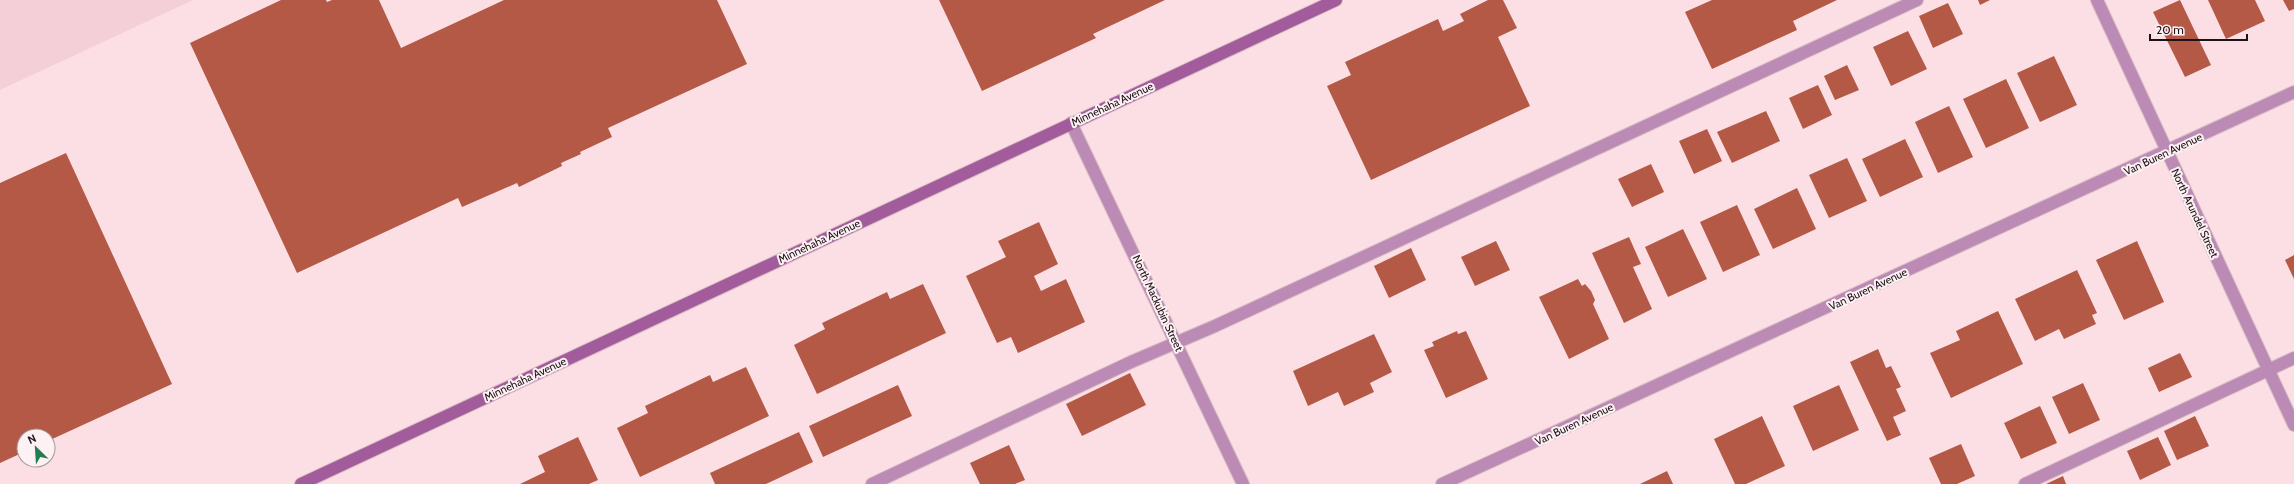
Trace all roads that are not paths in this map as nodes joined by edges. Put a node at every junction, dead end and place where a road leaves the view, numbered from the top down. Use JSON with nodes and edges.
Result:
{"nodes":[{"id":1,"x":1336,"y":0,"type":"edge"},
{"id":2,"x":1917,"y":0,"type":"edge"},
{"id":3,"x":2097,"y":0,"type":"edge"},
{"id":4,"x":2294,"y":92,"type":"edge"},
{"id":5,"x":1071,"y":123,"type":"junction"},
{"id":6,"x":2166,"y":152,"type":"junction"},
{"id":7,"x":1177,"y":342,"type":"junction"},
{"id":8,"x":2294,"y":358,"type":"edge"},
{"id":9,"x":2268,"y":370,"type":"junction"},
{"id":10,"x":2294,"y":425,"type":"edge"},
{"id":11,"x":302,"y":484,"type":"edge"},
{"id":12,"x":872,"y":484,"type":"edge"},
{"id":13,"x":1243,"y":484,"type":"edge"},
{"id":14,"x":1442,"y":484,"type":"edge"},
{"id":15,"x":2025,"y":484,"type":"edge"}],
"edges":[{"from":1,"to":5,"type":"main road","name":"Minnehaha Avenue"},
{"from":2,"to":7,"type":"street"},
{"from":3,"to":6,"type":"street","name":"North Arundel Street"},
{"from":4,"to":6,"type":"street","name":"Van Buren Avenue"},
{"from":5,"to":7,"type":"street","name":"North Mackubin Street"},
{"from":5,"to":11,"type":"main road","name":"Minnehaha Avenue"},
{"from":6,"to":9,"type":"street","name":"North Arundel Street"},
{"from":6,"to":14,"type":"street","name":"Van Buren Avenue"},
{"from":7,"to":12,"type":"street"},
{"from":7,"to":13,"type":"street","name":"North Mackubin Street"},
{"from":8,"to":9,"type":"street"},
{"from":9,"to":10,"type":"street","name":"North Arundel Street"},
{"from":9,"to":15,"type":"street"}]}
